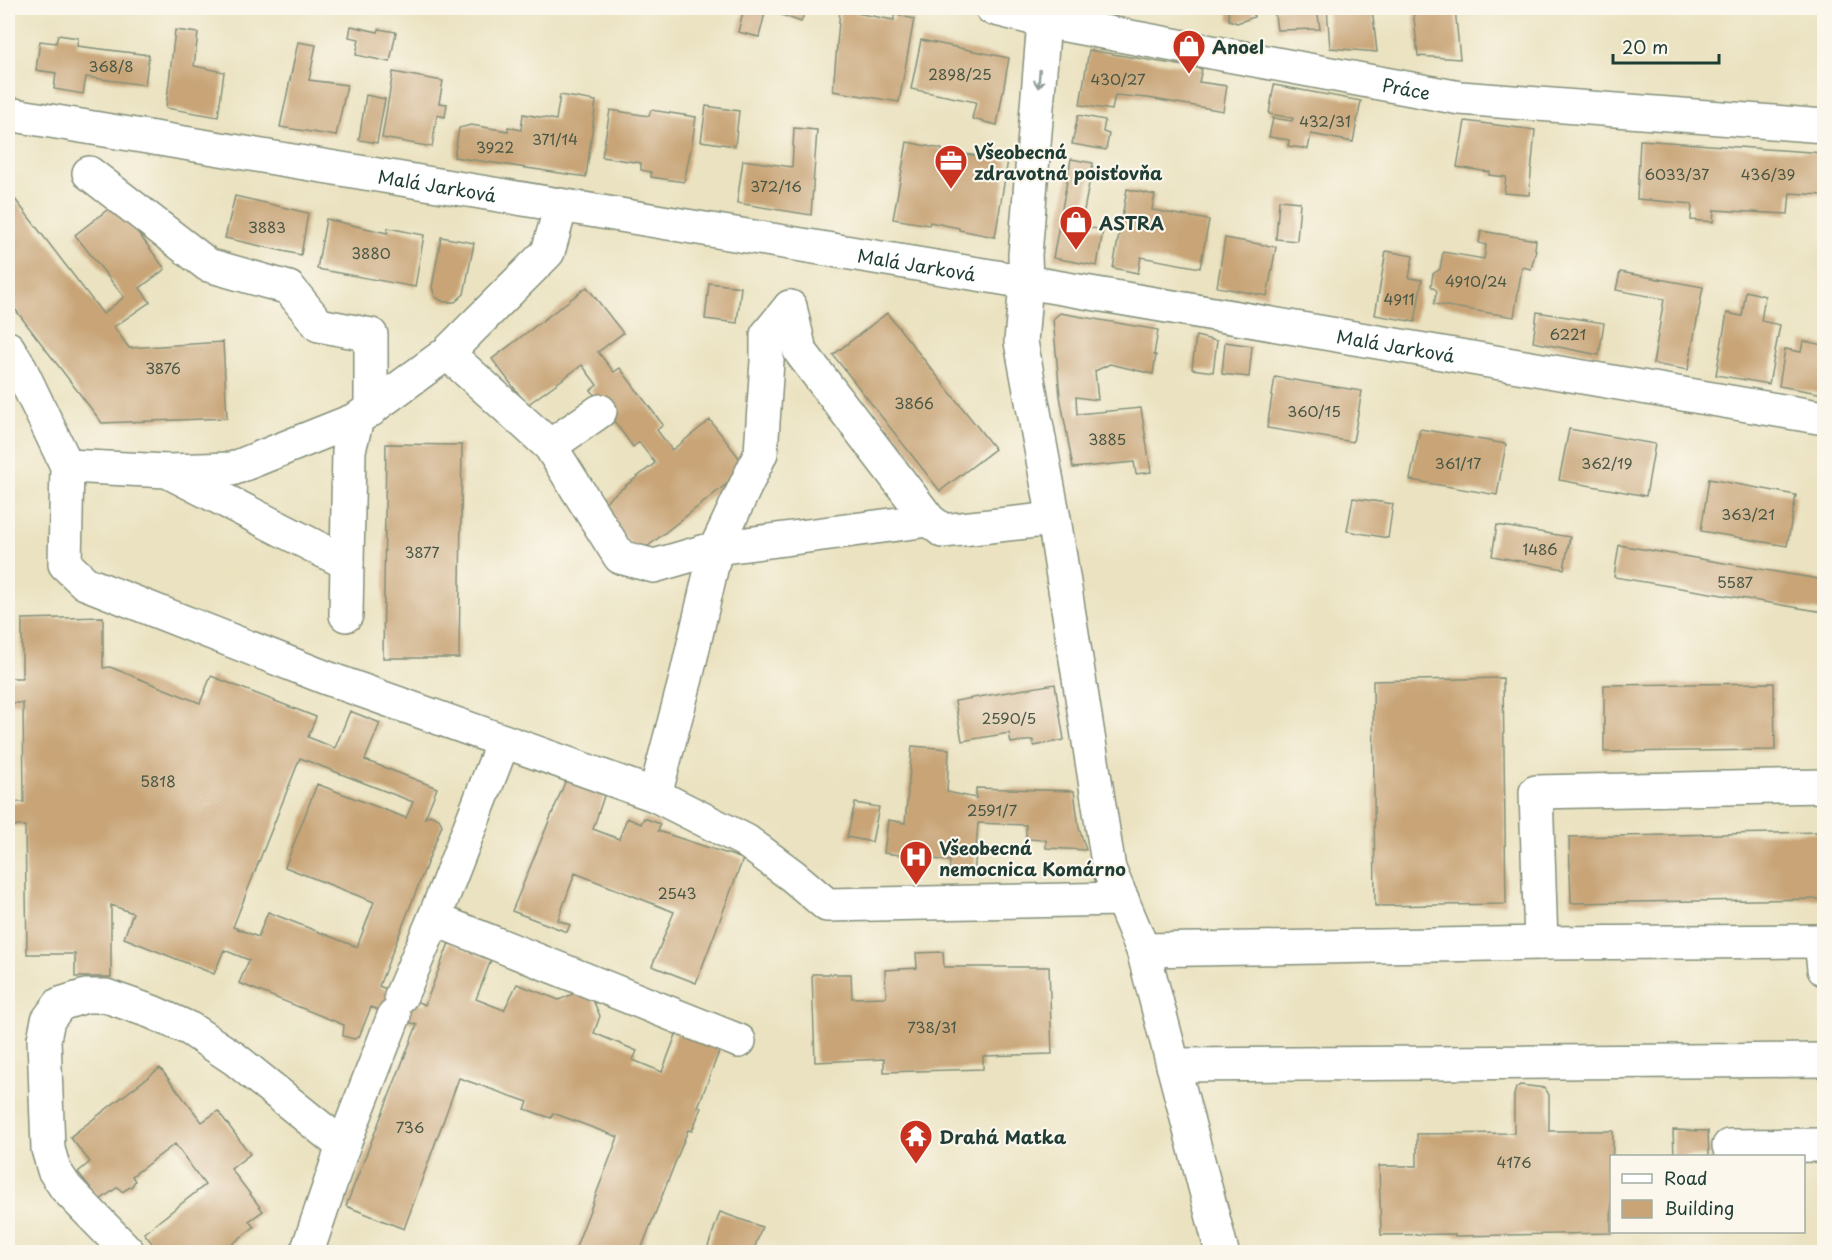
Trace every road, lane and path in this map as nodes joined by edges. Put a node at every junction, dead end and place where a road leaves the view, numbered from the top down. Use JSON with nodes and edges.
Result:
{"nodes":[{"id":1,"x":992,"y":8,"type":"edge"},
{"id":2,"x":1044,"y":21,"type":"junction"},
{"id":3,"x":8,"y":114,"type":"edge"},
{"id":4,"x":1824,"y":126,"type":"edge"},
{"id":5,"x":89,"y":173,"type":"dead end"},
{"id":6,"x":561,"y":206,"type":"junction"},
{"id":7,"x":1026,"y":282,"type":"junction"},
{"id":8,"x":447,"y":354,"type":"junction"},
{"id":9,"x":11,"y":360,"type":"edge"},
{"id":10,"x":600,"y":411,"type":"dead end"},
{"id":11,"x":364,"y":414,"type":"junction"},
{"id":12,"x":1824,"y":418,"type":"edge"},
{"id":13,"x":550,"y":446,"type":"junction"},
{"id":14,"x":67,"y":466,"type":"junction"},
{"id":15,"x":167,"y":471,"type":"junction"},
{"id":16,"x":1054,"y":519,"type":"junction"},
{"id":17,"x":929,"y":520,"type":"junction"},
{"id":18,"x":716,"y":548,"type":"junction"},
{"id":19,"x":347,"y":563,"type":"junction"},
{"id":20,"x":346,"y":615,"type":"dead end"},
{"id":21,"x":503,"y":742,"type":"junction"},
{"id":22,"x":1824,"y":786,"type":"edge"},
{"id":23,"x":655,"y":795,"type":"junction"},
{"id":24,"x":1122,"y":899,"type":"junction"},
{"id":25,"x":434,"y":919,"type":"junction"},
{"id":26,"x":1541,"y":943,"type":"junction"},
{"id":27,"x":1143,"y":950,"type":"junction"},
{"id":28,"x":1823,"y":950,"type":"edge"},
{"id":29,"x":739,"y":1041,"type":"dead end"},
{"id":30,"x":1824,"y":1060,"type":"edge"},
{"id":31,"x":1173,"y":1065,"type":"junction"},
{"id":32,"x":1824,"y":1145,"type":"edge"},
{"id":33,"x":344,"y":1146,"type":"junction"},
{"id":34,"x":1729,"y":1146,"type":"dead end"},
{"id":35,"x":128,"y":1252,"type":"edge"},
{"id":36,"x":307,"y":1252,"type":"edge"},
{"id":37,"x":1222,"y":1252,"type":"edge"}],
"edges":[{"from":1,"to":2,"type":"street","name":"Práce"},
{"from":2,"to":4,"type":"street","name":"Práce"},
{"from":2,"to":7,"type":"street","one_way":true},
{"from":3,"to":6,"type":"street","name":"Malá Jarková"},
{"from":5,"to":11,"type":"street"},
{"from":6,"to":7,"type":"street","name":"Malá Jarková"},
{"from":6,"to":8,"type":"street"},
{"from":7,"to":12,"type":"street","name":"Malá Jarková"},
{"from":7,"to":16,"type":"street"},
{"from":8,"to":11,"type":"street"},
{"from":8,"to":13,"type":"street"},
{"from":9,"to":14,"type":"street"},
{"from":10,"to":13,"type":"street"},
{"from":11,"to":15,"type":"street"},
{"from":11,"to":19,"type":"street"},
{"from":13,"to":18,"type":"street"},
{"from":14,"to":15,"type":"street"},
{"from":14,"to":21,"type":"street"},
{"from":15,"to":19,"type":"street"},
{"from":16,"to":17,"type":"street"},
{"from":16,"to":24,"type":"street"},
{"from":17,"to":18,"type":"street"},
{"from":17,"to":18,"type":"street"},
{"from":18,"to":23,"type":"street"},
{"from":19,"to":20,"type":"street"},
{"from":21,"to":23,"type":"street"},
{"from":21,"to":25,"type":"street"},
{"from":22,"to":26,"type":"street"},
{"from":23,"to":24,"type":"street"},
{"from":24,"to":27,"type":"street"},
{"from":25,"to":29,"type":"street"},
{"from":25,"to":33,"type":"street"},
{"from":26,"to":27,"type":"street"},
{"from":26,"to":28,"type":"street"},
{"from":27,"to":31,"type":"street"},
{"from":30,"to":31,"type":"street"},
{"from":31,"to":37,"type":"street"},
{"from":32,"to":34,"type":"street"},
{"from":33,"to":35,"type":"street"},
{"from":33,"to":36,"type":"street"}]}
